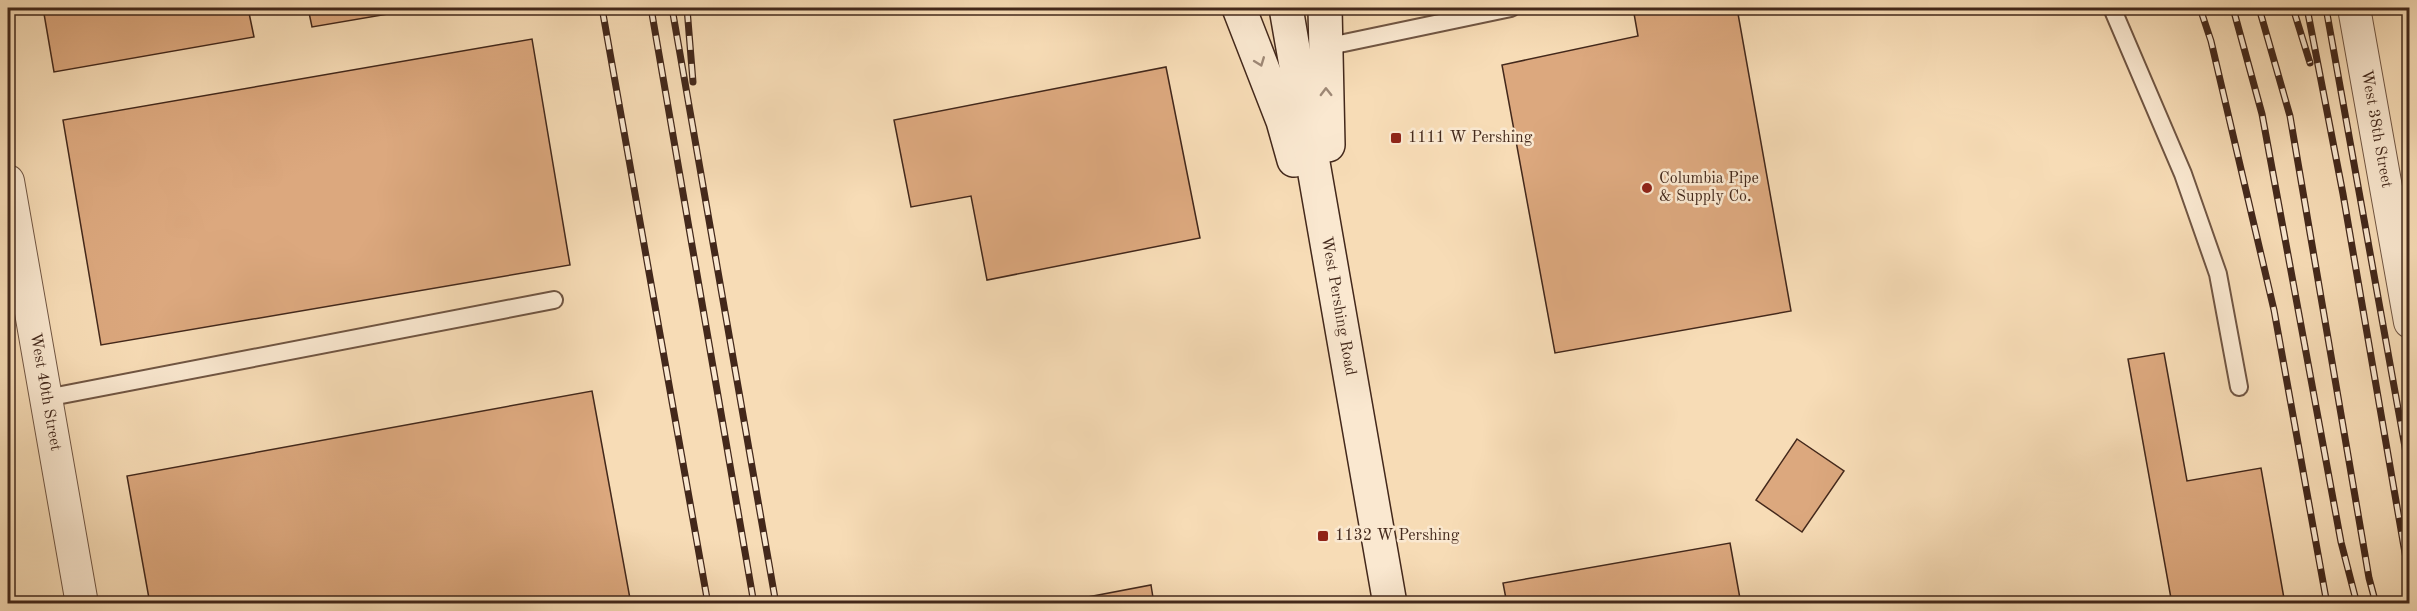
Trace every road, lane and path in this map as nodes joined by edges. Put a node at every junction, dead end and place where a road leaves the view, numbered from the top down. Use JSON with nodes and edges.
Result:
{"nodes":[{"id":1,"x":1239,"y":8,"type":"edge"},
{"id":2,"x":1286,"y":8,"type":"edge"},
{"id":3,"x":1325,"y":8,"type":"edge"},
{"id":4,"x":1511,"y":8,"type":"edge"},
{"id":5,"x":2112,"y":8,"type":"edge"},
{"id":6,"x":2354,"y":8,"type":"edge"},
{"id":7,"x":1325,"y":47,"type":"junction"},
{"id":8,"x":8,"y":181,"type":"edge"},
{"id":9,"x":554,"y":300,"type":"dead end"},
{"id":10,"x":1340,"y":318,"type":"junction"},
{"id":11,"x":2409,"y":322,"type":"edge"},
{"id":12,"x":2240,"y":387,"type":"dead end"},
{"id":13,"x":46,"y":398,"type":"junction"},
{"id":14,"x":82,"y":603,"type":"edge"},
{"id":15,"x":1390,"y":603,"type":"edge"}],
"edges":[{"from":1,"to":10,"type":"main road","one_way":true},
{"from":2,"to":10,"type":"main road","name":"West Pershing Road"},
{"from":3,"to":7,"type":"main road"},
{"from":4,"to":7,"type":"lane"},
{"from":5,"to":12,"type":"lane"},
{"from":6,"to":11,"type":"street","name":"West 38th Street"},
{"from":10,"to":7,"type":"main road","one_way":true},
{"from":8,"to":13,"type":"street","name":"West 40th Street"},
{"from":9,"to":13,"type":"lane"},
{"from":10,"to":15,"type":"main road","name":"West Pershing Road"},
{"from":13,"to":14,"type":"street","name":"West 40th Street"}]}
